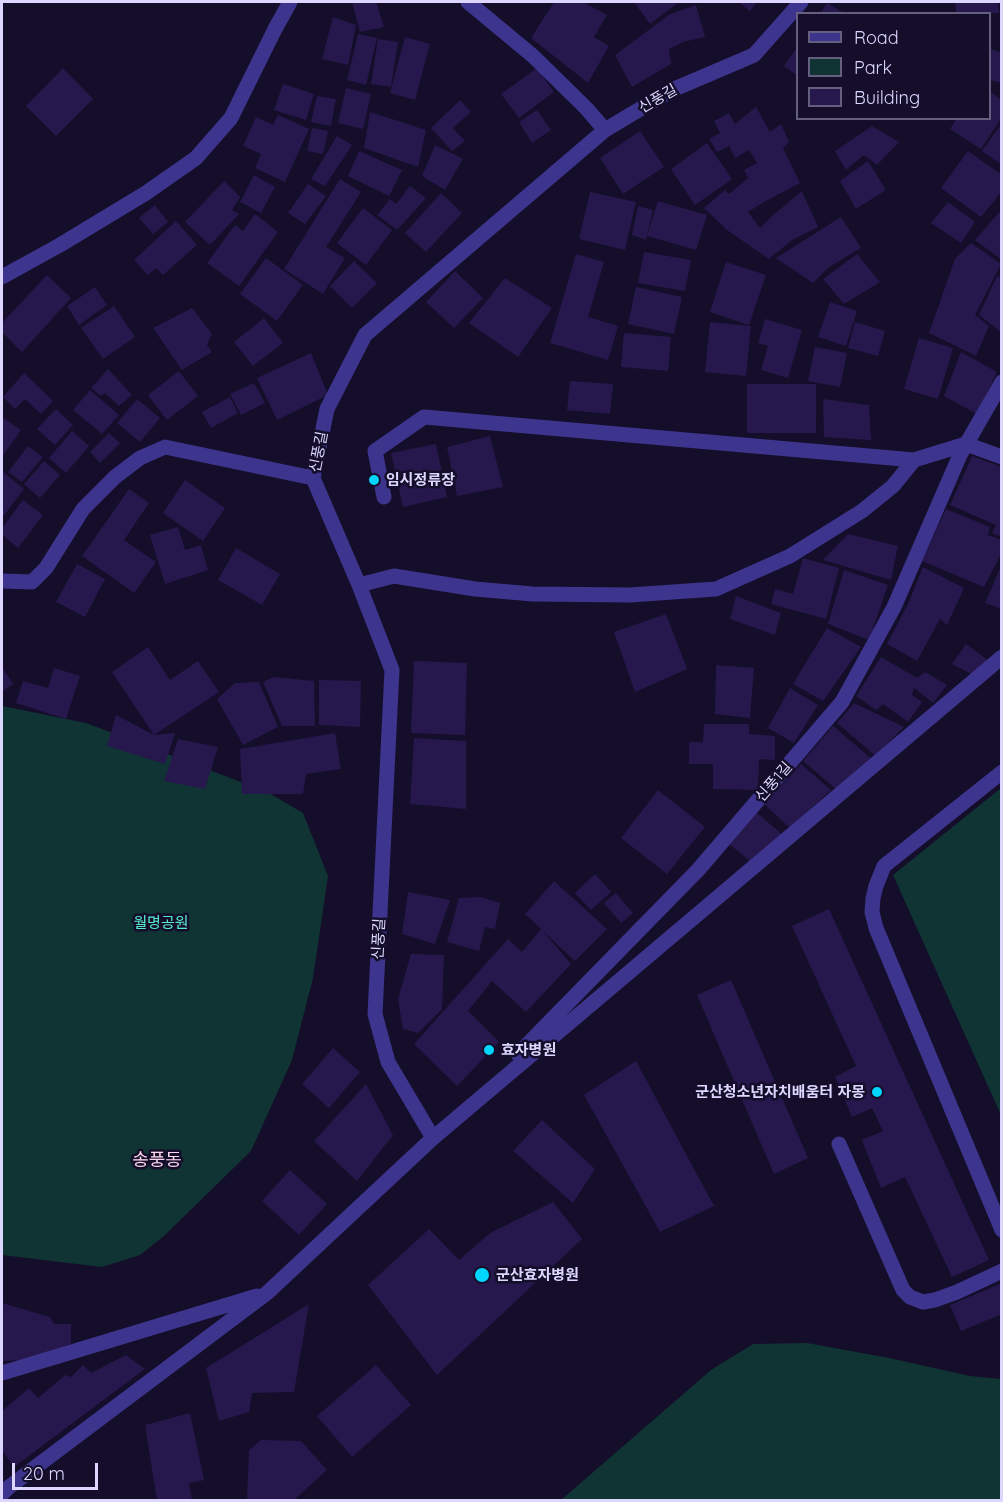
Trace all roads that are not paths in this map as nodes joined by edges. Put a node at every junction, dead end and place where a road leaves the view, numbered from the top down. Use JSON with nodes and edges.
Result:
{"nodes":[{"id":1,"x":290,"y":2,"type":"edge"},
{"id":2,"x":468,"y":2,"type":"edge"},
{"id":3,"x":801,"y":2,"type":"edge"},
{"id":4,"x":605,"y":130,"type":"junction"},
{"id":5,"x":2,"y":277,"type":"edge"},
{"id":6,"x":1000,"y":388,"type":"edge"},
{"id":7,"x":966,"y":444,"type":"junction"},
{"id":8,"x":1002,"y":457,"type":"edge"},
{"id":9,"x":914,"y":460,"type":"junction"},
{"id":10,"x":313,"y":478,"type":"junction"},
{"id":11,"x":384,"y":496,"type":"dead end"},
{"id":12,"x":2,"y":582,"type":"edge"},
{"id":13,"x":359,"y":585,"type":"junction"},
{"id":14,"x":1002,"y":657,"type":"edge"},
{"id":15,"x":1002,"y":772,"type":"edge"},
{"id":16,"x":456,"y":1119,"type":"junction"},
{"id":17,"x":433,"y":1138,"type":"junction"},
{"id":18,"x":839,"y":1144,"type":"dead end"},
{"id":19,"x":1002,"y":1230,"type":"edge"},
{"id":20,"x":1002,"y":1271,"type":"edge"},
{"id":21,"x":267,"y":1293,"type":"junction"},
{"id":22,"x":2,"y":1372,"type":"edge"},
{"id":23,"x":4,"y":1486,"type":"edge"}],
"edges":[{"from":1,"to":5,"type":"street"},
{"from":2,"to":4,"type":"street"},
{"from":3,"to":4,"type":"street","name":"신풍길"},
{"from":4,"to":10,"type":"street","name":"신풍길"},
{"from":6,"to":7,"type":"street","name":"신풍1길"},
{"from":7,"to":8,"type":"street"},
{"from":7,"to":9,"type":"street"},
{"from":7,"to":16,"type":"street","name":"신풍1길"},
{"from":9,"to":11,"type":"street"},
{"from":9,"to":13,"type":"street"},
{"from":10,"to":12,"type":"street"},
{"from":10,"to":13,"type":"street","name":"신풍길"},
{"from":13,"to":17,"type":"street","name":"신풍길"},
{"from":14,"to":16,"type":"street"},
{"from":15,"to":19,"type":"street"},
{"from":16,"to":17,"type":"street"},
{"from":17,"to":21,"type":"street"},
{"from":18,"to":20,"type":"street"},
{"from":21,"to":22,"type":"street"},
{"from":21,"to":23,"type":"street"}]}
